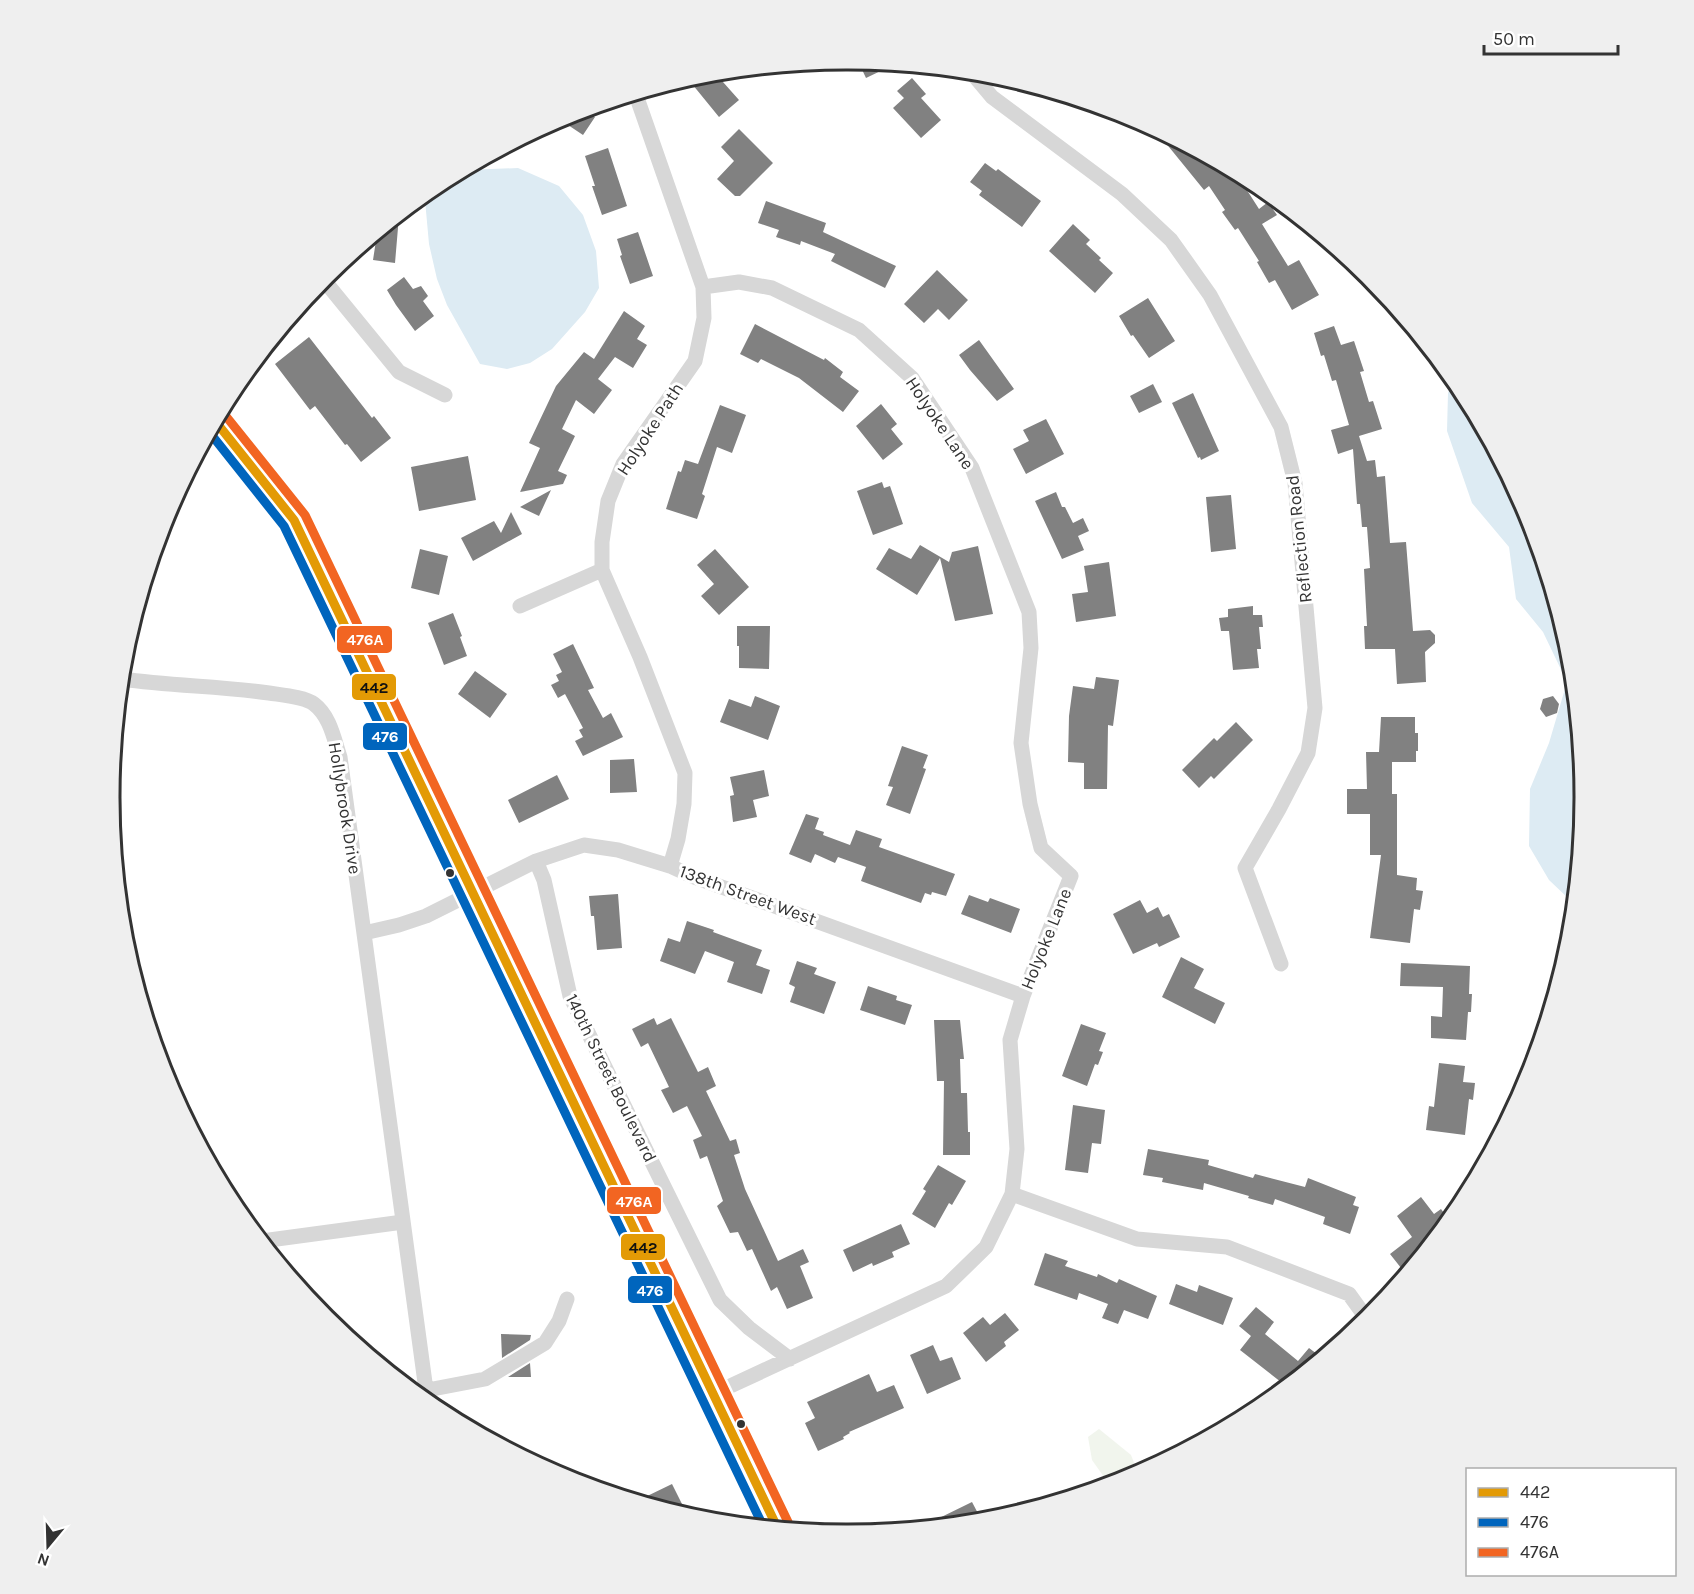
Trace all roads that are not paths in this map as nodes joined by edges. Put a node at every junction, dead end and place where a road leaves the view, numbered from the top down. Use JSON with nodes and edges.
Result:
{"nodes":[{"id":1,"x":980,"y":83,"type":"edge"},
{"id":2,"x":639,"y":101,"type":"edge"},
{"id":3,"x":703,"y":286,"type":"junction"},
{"id":4,"x":329,"y":287,"type":"edge"},
{"id":5,"x":446,"y":395,"type":"dead end"},
{"id":6,"x":221,"y":429,"type":"edge"},
{"id":7,"x":602,"y":570,"type":"junction"},
{"id":8,"x":520,"y":606,"type":"dead end"},
{"id":9,"x":130,"y":680,"type":"edge"},
{"id":10,"x":536,"y":861,"type":"junction"},
{"id":11,"x":670,"y":866,"type":"junction"},
{"id":12,"x":472,"y":892,"type":"junction"},
{"id":13,"x":364,"y":933,"type":"junction"},
{"id":14,"x":1281,"y":964,"type":"dead end"},
{"id":15,"x":1023,"y":996,"type":"junction"},
{"id":16,"x":1012,"y":1194,"type":"junction"},
{"id":17,"x":403,"y":1222,"type":"junction"},
{"id":18,"x":271,"y":1239,"type":"edge"},
{"id":19,"x":567,"y":1299,"type":"dead end"},
{"id":20,"x":1362,"y":1310,"type":"edge"},
{"id":21,"x":790,"y":1359,"type":"junction"},
{"id":22,"x":420,"y":1384,"type":"edge"},
{"id":23,"x":428,"y":1390,"type":"edge"},
{"id":24,"x":713,"y":1394,"type":"junction"},
{"id":25,"x":771,"y":1519,"type":"edge"}],
"edges":[{"from":1,"to":14,"type":"street","name":"Reflection Road"},
{"from":2,"to":3,"type":"street","name":"Holyoke Path"},
{"from":3,"to":7,"type":"street","name":"Holyoke Path"},
{"from":3,"to":15,"type":"street","name":"Holyoke Lane"},
{"from":4,"to":5,"type":"street"},
{"from":6,"to":12,"type":"street"},
{"from":7,"to":8,"type":"street"},
{"from":7,"to":11,"type":"street","name":"Holyoke Path"},
{"from":9,"to":13,"type":"street","name":"Hollybrook Drive"},
{"from":10,"to":11,"type":"street","name":"138th Street West"},
{"from":10,"to":12,"type":"street","name":"138th Street West"},
{"from":10,"to":21,"type":"street","name":"140th Street Boulevard"},
{"from":11,"to":15,"type":"street","name":"138th Street West"},
{"from":12,"to":13,"type":"street","name":"138th Street West"},
{"from":12,"to":24,"type":"street"},
{"from":13,"to":17,"type":"street","name":"Hollybrook Drive"},
{"from":15,"to":16,"type":"street","name":"Holyoke Lane"},
{"from":16,"to":20,"type":"street"},
{"from":16,"to":21,"type":"street","name":"Holyoke Lane"},
{"from":17,"to":18,"type":"street"},
{"from":17,"to":22,"type":"street","name":"Hollybrook Drive"},
{"from":19,"to":23,"type":"street"},
{"from":21,"to":24,"type":"street","name":"Holyoke Lane"},
{"from":24,"to":25,"type":"street"}]}
